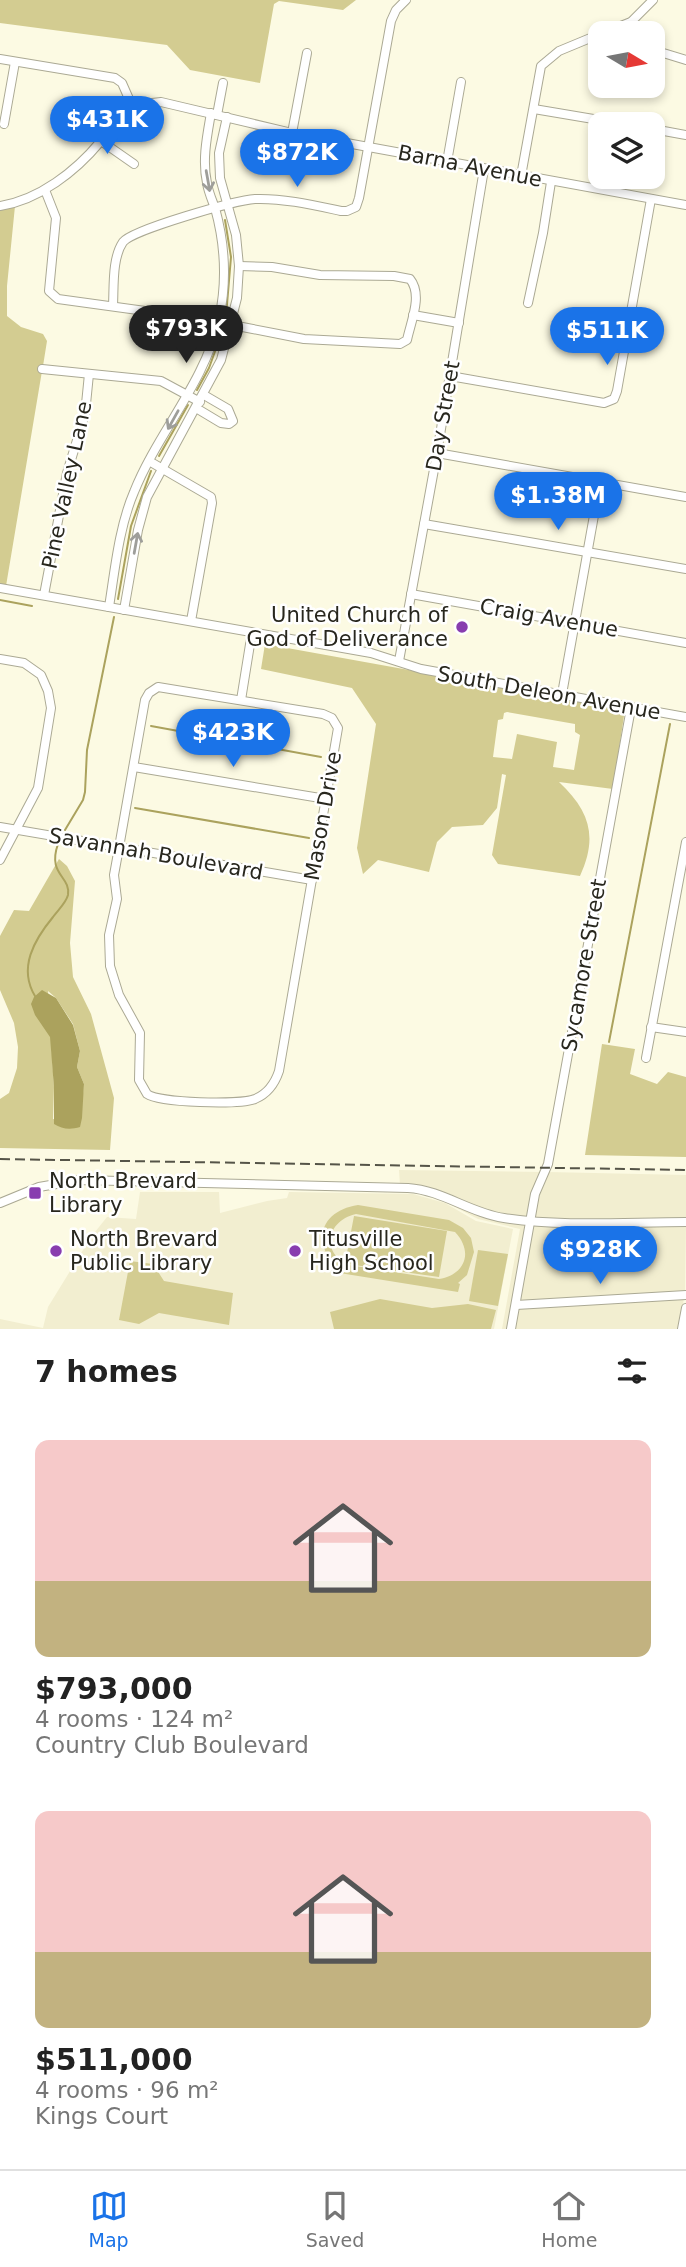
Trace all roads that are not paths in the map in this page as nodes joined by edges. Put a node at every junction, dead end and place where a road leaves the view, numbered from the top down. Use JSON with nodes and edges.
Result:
{"nodes":[{"id":1,"x":406,"y":0,"type":"edge"},
{"id":2,"x":653,"y":0,"type":"edge"},
{"id":3,"x":632,"y":21,"type":"edge"},
{"id":4,"x":588,"y":39,"type":"edge"},
{"id":5,"x":307,"y":53,"type":"dead end"},
{"id":6,"x":665,"y":54,"type":"edge"},
{"id":7,"x":0,"y":60,"type":"edge"},
{"id":8,"x":686,"y":61,"type":"edge"},
{"id":9,"x":15,"y":62,"type":"junction"},
{"id":10,"x":461,"y":82,"type":"dead end"},
{"id":11,"x":223,"y":83,"type":"dead end"},
{"id":12,"x":133,"y":107,"type":"junction"},
{"id":13,"x":534,"y":108,"type":"junction"},
{"id":14,"x":214,"y":114,"type":"junction"},
{"id":15,"x":227,"y":117,"type":"junction"},
{"id":16,"x":588,"y":118,"type":"edge"},
{"id":17,"x":4,"y":124,"type":"dead end"},
{"id":18,"x":665,"y":132,"type":"edge"},
{"id":19,"x":292,"y":133,"type":"junction"},
{"id":20,"x":686,"y":135,"type":"edge"},
{"id":21,"x":101,"y":141,"type":"junction"},
{"id":22,"x":369,"y":146,"type":"junction"},
{"id":23,"x":447,"y":162,"type":"junction"},
{"id":24,"x":134,"y":164,"type":"dead end"},
{"id":25,"x":484,"y":169,"type":"junction"},
{"id":26,"x":521,"y":176,"type":"junction"},
{"id":27,"x":551,"y":181,"type":"junction"},
{"id":28,"x":45,"y":190,"type":"junction"},
{"id":29,"x":651,"y":199,"type":"junction"},
{"id":30,"x":229,"y":204,"type":"junction"},
{"id":31,"x":686,"y":205,"type":"edge"},
{"id":32,"x":0,"y":206,"type":"edge"},
{"id":33,"x":215,"y":208,"type":"junction"},
{"id":34,"x":239,"y":266,"type":"junction"},
{"id":35,"x":528,"y":303,"type":"dead end"},
{"id":36,"x":113,"y":305,"type":"junction"},
{"id":37,"x":413,"y":315,"type":"junction"},
{"id":38,"x":218,"y":322,"type":"junction"},
{"id":39,"x":459,"y":323,"type":"junction"},
{"id":40,"x":231,"y":325,"type":"junction"},
{"id":41,"x":42,"y":369,"type":"dead end"},
{"id":42,"x":89,"y":374,"type":"junction"},
{"id":43,"x":450,"y":376,"type":"junction"},
{"id":44,"x":188,"y":394,"type":"junction"},
{"id":45,"x":200,"y":402,"type":"junction"},
{"id":46,"x":437,"y":453,"type":"junction"},
{"id":47,"x":149,"y":461,"type":"junction"},
{"id":48,"x":162,"y":468,"type":"junction"},
{"id":49,"x":600,"y":482,"type":"junction"},
{"id":50,"x":686,"y":497,"type":"edge"},
{"id":51,"x":424,"y":524,"type":"junction"},
{"id":52,"x":587,"y":552,"type":"junction"},
{"id":53,"x":686,"y":569,"type":"edge"},
{"id":54,"x":0,"y":588,"type":"edge"},
{"id":55,"x":411,"y":594,"type":"junction"},
{"id":56,"x":44,"y":596,"type":"junction"},
{"id":57,"x":109,"y":607,"type":"junction"},
{"id":58,"x":124,"y":610,"type":"junction"},
{"id":59,"x":191,"y":621,"type":"junction"},
{"id":60,"x":575,"y":623,"type":"junction"},
{"id":61,"x":252,"y":632,"type":"junction"},
{"id":62,"x":686,"y":643,"type":"edge"},
{"id":63,"x":0,"y":659,"type":"edge"},
{"id":64,"x":399,"y":661,"type":"junction"},
{"id":65,"x":562,"y":694,"type":"junction"},
{"id":66,"x":241,"y":701,"type":"junction"},
{"id":67,"x":631,"y":708,"type":"junction"},
{"id":68,"x":686,"y":717,"type":"edge"},
{"id":69,"x":134,"y":767,"type":"junction"},
{"id":70,"x":327,"y":799,"type":"junction"},
{"id":71,"x":0,"y":827,"type":"edge"},
{"id":72,"x":16,"y":830,"type":"junction"},
{"id":73,"x":686,"y":842,"type":"edge"},
{"id":74,"x":120,"y":848,"type":"junction"},
{"id":75,"x":0,"y":860,"type":"edge"},
{"id":76,"x":312,"y":880,"type":"junction"},
{"id":77,"x":651,"y":1027,"type":"junction"},
{"id":78,"x":686,"y":1032,"type":"edge"},
{"id":79,"x":646,"y":1058,"type":"dead end"},
{"id":80,"x":0,"y":1203,"type":"edge"},
{"id":81,"x":531,"y":1221,"type":"junction"},
{"id":82,"x":686,"y":1222,"type":"edge"},
{"id":83,"x":686,"y":1295,"type":"edge"},
{"id":84,"x":516,"y":1305,"type":"junction"},
{"id":85,"x":686,"y":1308,"type":"edge"},
{"id":86,"x":511,"y":1329,"type":"edge"},
{"id":87,"x":682,"y":1329,"type":"edge"}],
"edges":[{"from":1,"to":22,"type":"street"},
{"from":2,"to":3,"type":"street"},
{"from":4,"to":13,"type":"street"},
{"from":5,"to":19,"type":"street"},
{"from":6,"to":8,"type":"street"},
{"from":7,"to":9,"type":"street"},
{"from":9,"to":12,"type":"street"},
{"from":9,"to":17,"type":"street"},
{"from":10,"to":23,"type":"street"},
{"from":11,"to":14,"type":"street"},
{"from":12,"to":14,"type":"street","name":"Barna Avenue"},
{"from":12,"to":21,"type":"street"},
{"from":13,"to":16,"type":"street"},
{"from":13,"to":26,"type":"street"},
{"from":14,"to":15,"type":"street","name":"Barna Avenue"},
{"from":14,"to":33,"type":"street","one_way":true},
{"from":15,"to":19,"type":"street","name":"Barna Avenue"},
{"from":15,"to":30,"type":"street"},
{"from":18,"to":20,"type":"street"},
{"from":19,"to":22,"type":"street","name":"Barna Avenue"},
{"from":21,"to":24,"type":"street"},
{"from":21,"to":28,"type":"street"},
{"from":22,"to":23,"type":"street","name":"Barna Avenue"},
{"from":22,"to":30,"type":"street"},
{"from":23,"to":25,"type":"street","name":"Barna Avenue"},
{"from":25,"to":26,"type":"street","name":"Barna Avenue"},
{"from":25,"to":39,"type":"street","name":"Day Street"},
{"from":26,"to":27,"type":"street","name":"Barna Avenue"},
{"from":27,"to":29,"type":"street","name":"Barna Avenue"},
{"from":27,"to":35,"type":"street"},
{"from":28,"to":32,"type":"street"},
{"from":28,"to":36,"type":"street"},
{"from":29,"to":31,"type":"street","name":"Barna Avenue"},
{"from":29,"to":43,"type":"street"},
{"from":30,"to":33,"type":"street"},
{"from":30,"to":34,"type":"street"},
{"from":33,"to":36,"type":"street"},
{"from":33,"to":38,"type":"street"},
{"from":34,"to":37,"type":"street"},
{"from":34,"to":40,"type":"street"},
{"from":36,"to":38,"type":"street"},
{"from":37,"to":39,"type":"street"},
{"from":37,"to":40,"type":"street"},
{"from":38,"to":40,"type":"street"},
{"from":38,"to":44,"type":"street"},
{"from":39,"to":43,"type":"street","name":"Day Street"},
{"from":40,"to":45,"type":"street"},
{"from":41,"to":42,"type":"street"},
{"from":42,"to":44,"type":"street"},
{"from":42,"to":56,"type":"street","name":"Pine Valley Lane"},
{"from":43,"to":46,"type":"street","name":"Day Street"},
{"from":44,"to":45,"type":"street"},
{"from":44,"to":47,"type":"street","one_way":true},
{"from":45,"to":48,"type":"street"},
{"from":46,"to":49,"type":"street"},
{"from":46,"to":51,"type":"street","name":"Day Street"},
{"from":47,"to":48,"type":"street"},
{"from":47,"to":57,"type":"street"},
{"from":58,"to":48,"type":"street","one_way":true},
{"from":48,"to":59,"type":"street"},
{"from":49,"to":50,"type":"street"},
{"from":49,"to":52,"type":"street"},
{"from":51,"to":52,"type":"street"},
{"from":51,"to":55,"type":"street","name":"Day Street"},
{"from":52,"to":53,"type":"street"},
{"from":52,"to":60,"type":"street"},
{"from":54,"to":56,"type":"street","name":"South Deleon Avenue"},
{"from":55,"to":60,"type":"street","name":"Craig Avenue"},
{"from":55,"to":64,"type":"street","name":"Day Street"},
{"from":56,"to":57,"type":"street","name":"South Deleon Avenue"},
{"from":57,"to":58,"type":"street","name":"South Deleon Avenue"},
{"from":58,"to":59,"type":"street","name":"South Deleon Avenue"},
{"from":59,"to":61,"type":"street","name":"South Deleon Avenue"},
{"from":60,"to":62,"type":"street","name":"Craig Avenue"},
{"from":60,"to":65,"type":"street"},
{"from":61,"to":64,"type":"street","name":"South Deleon Avenue"},
{"from":61,"to":66,"type":"street"},
{"from":63,"to":72,"type":"street"},
{"from":64,"to":65,"type":"street","name":"South Deleon Avenue"},
{"from":65,"to":67,"type":"street","name":"South Deleon Avenue"},
{"from":66,"to":69,"type":"street","name":"Mason Drive"},
{"from":66,"to":70,"type":"street","name":"Mason Drive"},
{"from":67,"to":68,"type":"street","name":"South Deleon Avenue"},
{"from":67,"to":81,"type":"street","name":"Sycamore Street"},
{"from":69,"to":70,"type":"street"},
{"from":69,"to":74,"type":"street","name":"Mason Drive"},
{"from":70,"to":76,"type":"street","name":"Mason Drive"},
{"from":71,"to":72,"type":"street","name":"Savannah Boulevard"},
{"from":72,"to":74,"type":"street","name":"Savannah Boulevard"},
{"from":72,"to":75,"type":"street"},
{"from":73,"to":77,"type":"street"},
{"from":74,"to":76,"type":"street","name":"Savannah Boulevard"},
{"from":74,"to":76,"type":"street","name":"Mason Drive"},
{"from":77,"to":78,"type":"street"},
{"from":77,"to":79,"type":"street"},
{"from":80,"to":81,"type":"street"},
{"from":81,"to":82,"type":"street"},
{"from":81,"to":84,"type":"street","name":"Sycamore Street"},
{"from":83,"to":84,"type":"street"},
{"from":84,"to":86,"type":"street","name":"Sycamore Street"},
{"from":85,"to":87,"type":"street"}]}
